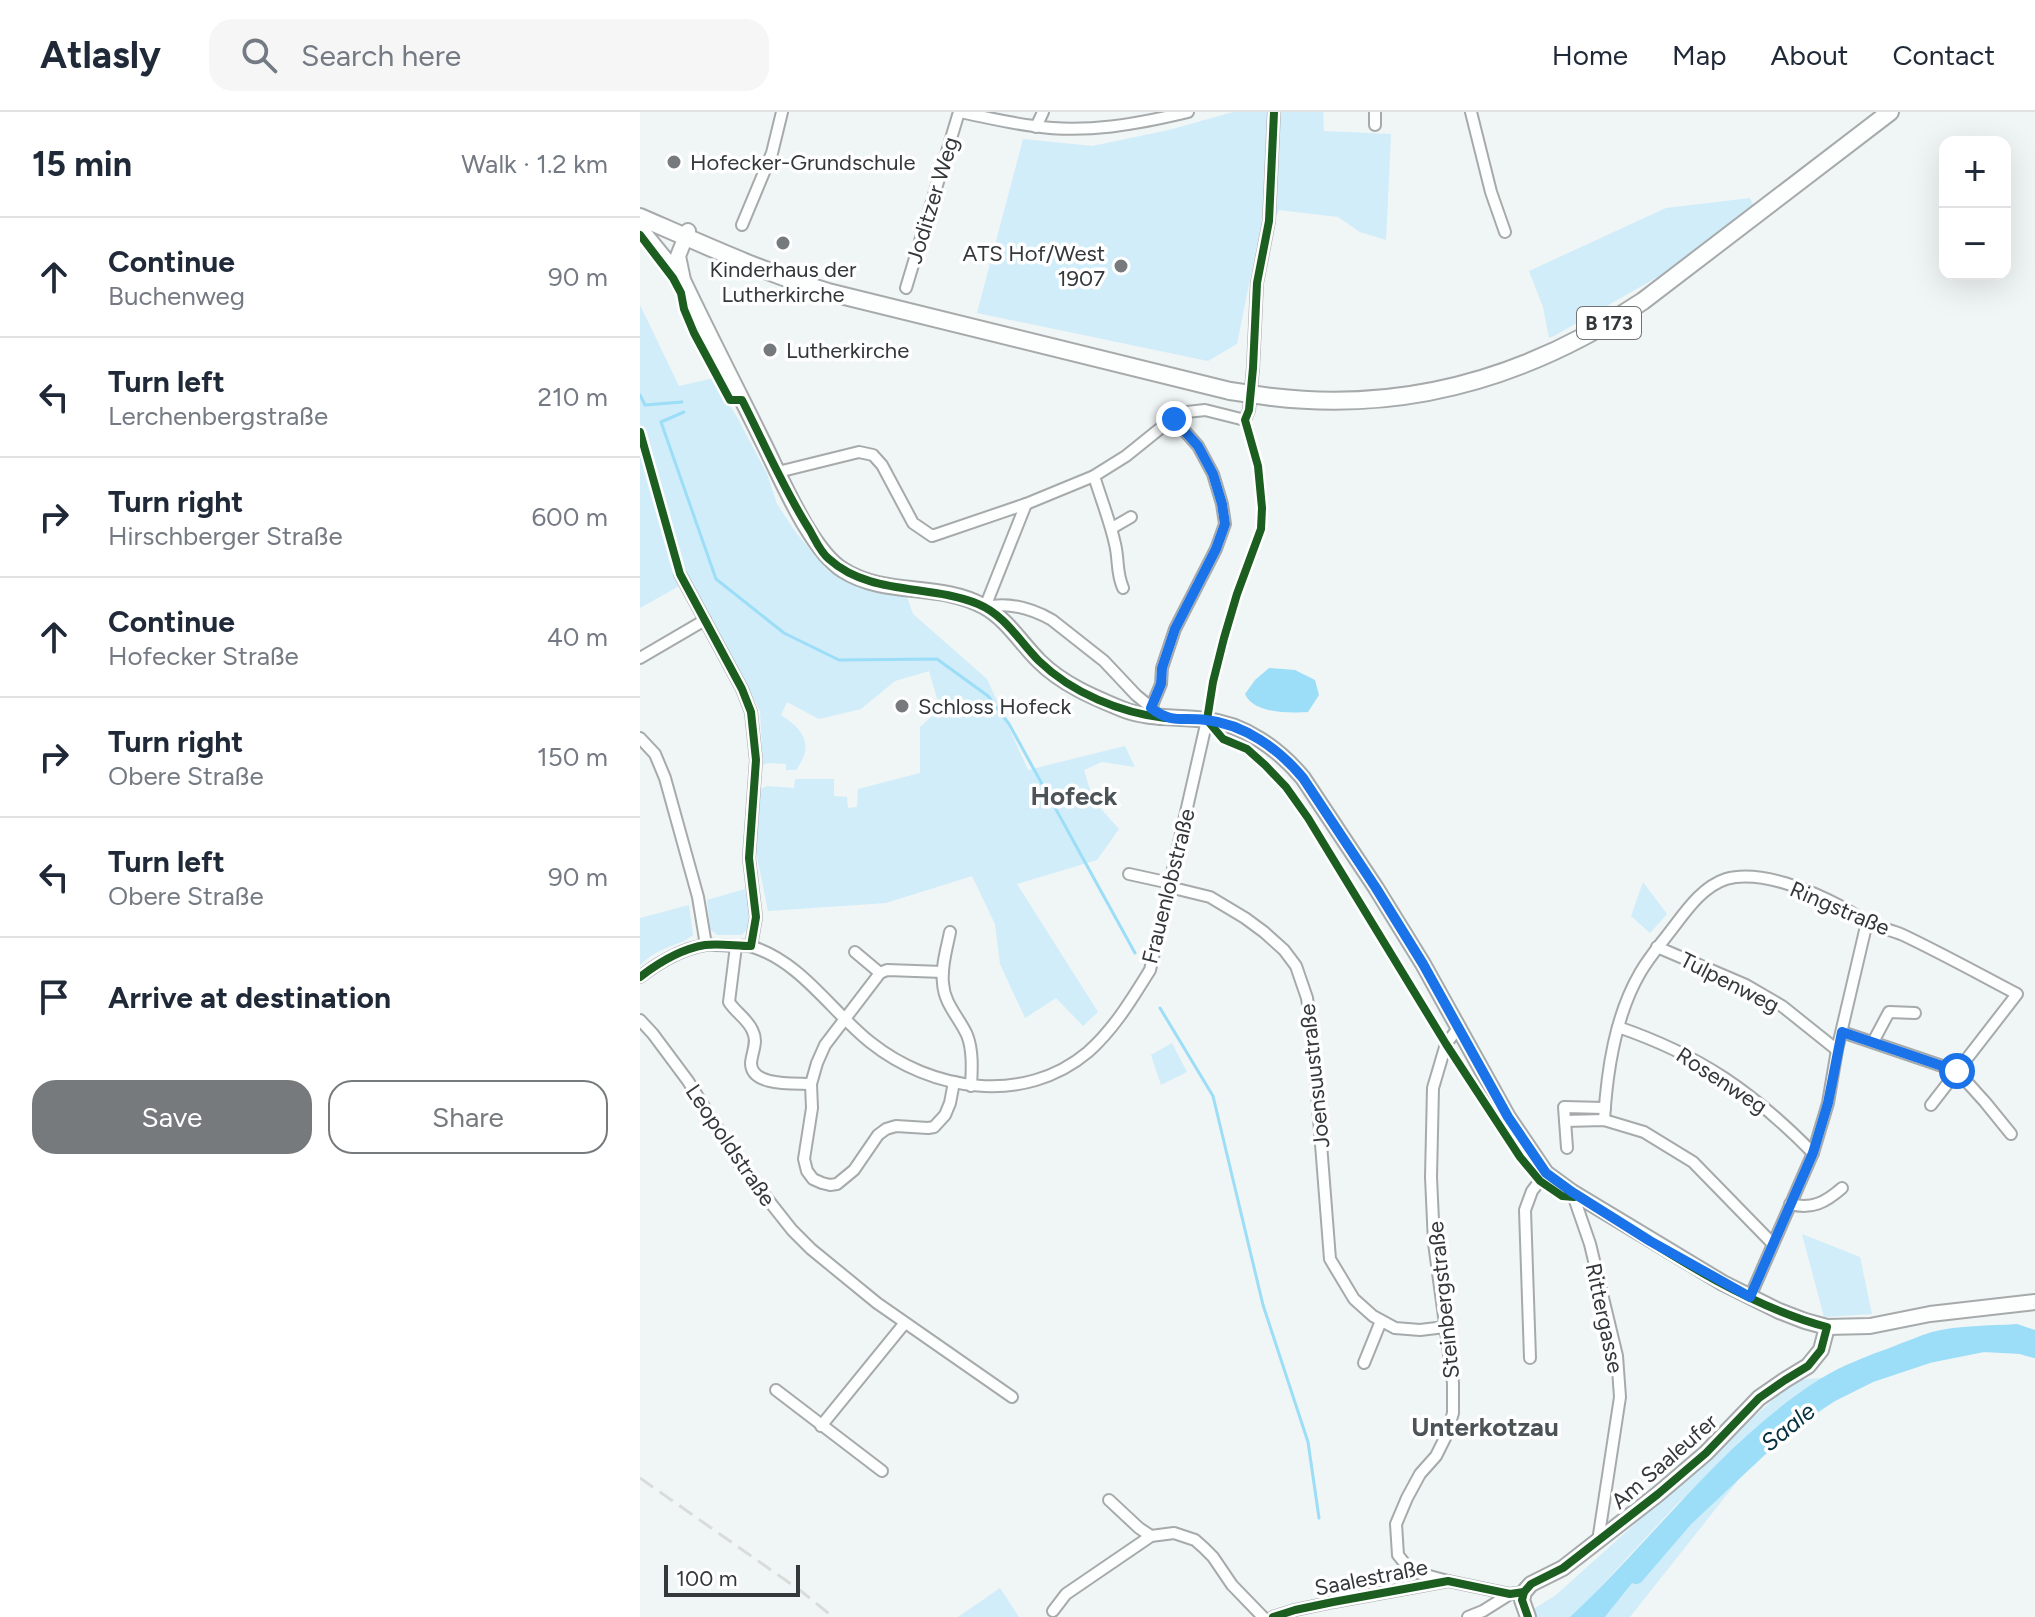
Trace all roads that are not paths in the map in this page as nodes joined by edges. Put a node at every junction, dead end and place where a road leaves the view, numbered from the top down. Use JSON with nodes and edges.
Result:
{"nodes":[{"id":1,"x":782,"y":112,"type":"edge"},
{"id":2,"x":960,"y":112,"type":"edge"},
{"id":3,"x":1043,"y":112,"type":"edge"},
{"id":4,"x":1188,"y":112,"type":"edge"},
{"id":5,"x":1274,"y":112,"type":"edge"},
{"id":6,"x":1375,"y":112,"type":"edge"},
{"id":7,"x":1471,"y":112,"type":"edge"},
{"id":8,"x":1890,"y":112,"type":"edge"},
{"id":9,"x":1375,"y":125,"type":"dead end"},
{"id":10,"x":1036,"y":127,"type":"junction"},
{"id":11,"x":640,"y":208,"type":"edge"},
{"id":12,"x":640,"y":217,"type":"edge"},
{"id":13,"x":742,"y":225,"type":"dead end"},
{"id":14,"x":640,"y":228,"type":"edge"},
{"id":15,"x":1505,"y":232,"type":"dead end"},
{"id":16,"x":687,"y":234,"type":"junction"},
{"id":17,"x":683,"y":280,"type":"junction"},
{"id":18,"x":906,"y":288,"type":"dead end"},
{"id":19,"x":1174,"y":419,"type":"junction"},
{"id":20,"x":778,"y":472,"type":"junction"},
{"id":21,"x":1094,"y":476,"type":"junction"},
{"id":22,"x":1026,"y":504,"type":"junction"},
{"id":23,"x":1131,"y":517,"type":"dead end"},
{"id":24,"x":1112,"y":528,"type":"junction"},
{"id":25,"x":680,"y":574,"type":"dead end"},
{"id":26,"x":1123,"y":588,"type":"dead end"},
{"id":27,"x":985,"y":607,"type":"junction"},
{"id":28,"x":705,"y":620,"type":"junction"},
{"id":29,"x":640,"y":658,"type":"edge"},
{"id":30,"x":1151,"y":708,"type":"junction"},
{"id":31,"x":1164,"y":718,"type":"junction"},
{"id":32,"x":1207,"y":720,"type":"junction"},
{"id":33,"x":640,"y":738,"type":"edge"},
{"id":34,"x":1129,"y":874,"type":"dead end"},
{"id":35,"x":1169,"y":885,"type":"junction"},
{"id":36,"x":1867,"y":922,"type":"junction"},
{"id":37,"x":950,"y":932,"type":"dead end"},
{"id":38,"x":706,"y":945,"type":"junction"},
{"id":39,"x":736,"y":946,"type":"junction"},
{"id":40,"x":751,"y":946,"type":"junction"},
{"id":41,"x":1657,"y":947,"type":"junction"},
{"id":42,"x":855,"y":952,"type":"dead end"},
{"id":43,"x":943,"y":972,"type":"junction"},
{"id":44,"x":880,"y":973,"type":"junction"},
{"id":45,"x":640,"y":977,"type":"edge"},
{"id":46,"x":1915,"y":1013,"type":"dead end"},
{"id":47,"x":640,"y":1020,"type":"edge"},
{"id":48,"x":844,"y":1020,"type":"junction"},
{"id":49,"x":1459,"y":1027,"type":"junction"},
{"id":50,"x":1618,"y":1027,"type":"junction"},
{"id":51,"x":1842,"y":1032,"type":"junction"},
{"id":52,"x":1873,"y":1042,"type":"junction"},
{"id":53,"x":1837,"y":1050,"type":"junction"},
{"id":54,"x":1957,"y":1071,"type":"junction"},
{"id":55,"x":954,"y":1082,"type":"junction"},
{"id":56,"x":811,"y":1084,"type":"junction"},
{"id":57,"x":971,"y":1086,"type":"junction"},
{"id":58,"x":1931,"y":1105,"type":"dead end"},
{"id":59,"x":1605,"y":1108,"type":"junction"},
{"id":60,"x":1604,"y":1120,"type":"junction"},
{"id":61,"x":1565,"y":1121,"type":"junction"},
{"id":62,"x":2011,"y":1134,"type":"dead end"},
{"id":63,"x":1567,"y":1148,"type":"dead end"},
{"id":64,"x":1813,"y":1153,"type":"junction"},
{"id":65,"x":1546,"y":1173,"type":"junction"},
{"id":66,"x":1842,"y":1188,"type":"dead end"},
{"id":67,"x":1573,"y":1195,"type":"junction"},
{"id":68,"x":1790,"y":1204,"type":"junction"},
{"id":69,"x":1772,"y":1243,"type":"junction"},
{"id":70,"x":1750,"y":1297,"type":"junction"},
{"id":71,"x":2028,"y":1302,"type":"edge"},
{"id":72,"x":1381,"y":1321,"type":"junction"},
{"id":73,"x":904,"y":1324,"type":"junction"},
{"id":74,"x":1445,"y":1327,"type":"junction"},
{"id":75,"x":1827,"y":1327,"type":"junction"},
{"id":76,"x":1530,"y":1358,"type":"dead end"},
{"id":77,"x":1364,"y":1363,"type":"dead end"},
{"id":78,"x":776,"y":1390,"type":"dead end"},
{"id":79,"x":1012,"y":1397,"type":"dead end"},
{"id":80,"x":821,"y":1426,"type":"junction"},
{"id":81,"x":882,"y":1471,"type":"dead end"},
{"id":82,"x":1109,"y":1500,"type":"dead end"},
{"id":83,"x":1151,"y":1536,"type":"junction"},
{"id":84,"x":1598,"y":1541,"type":"junction"},
{"id":85,"x":1448,"y":1581,"type":"junction"},
{"id":86,"x":1517,"y":1593,"type":"junction"},
{"id":87,"x":1053,"y":1611,"type":"dead end"},
{"id":88,"x":1527,"y":1615,"type":"edge"},
{"id":89,"x":1263,"y":1617,"type":"edge"},
{"id":90,"x":1273,"y":1617,"type":"edge"},
{"id":91,"x":1468,"y":1617,"type":"edge"}],
"edges":[{"from":1,"to":13,"type":"street"},
{"from":2,"to":10,"type":"street","name":"Joditzer Weg"},
{"from":2,"to":18,"type":"street","name":"Joditzer Weg"},
{"from":3,"to":10,"type":"street"},
{"from":4,"to":10,"type":"street","name":"Joditzer Weg"},
{"from":5,"to":19,"type":"street"},
{"from":6,"to":9,"type":"street"},
{"from":7,"to":15,"type":"street"},
{"from":8,"to":16,"type":"main road","number":"B 173","bridge":true},
{"from":11,"to":16,"type":"main road","number":"B 173"},
{"from":12,"to":16,"type":"main road","number":"B 173"},
{"from":14,"to":17,"type":"main road"},
{"from":16,"to":17,"type":"main road"},
{"from":17,"to":20,"type":"main road"},
{"from":19,"to":21,"type":"street"},
{"from":19,"to":30,"type":"street"},
{"from":20,"to":22,"type":"street"},
{"from":20,"to":27,"type":"main road"},
{"from":21,"to":22,"type":"street"},
{"from":21,"to":24,"type":"street"},
{"from":22,"to":27,"type":"street"},
{"from":23,"to":24,"type":"street"},
{"from":24,"to":26,"type":"street"},
{"from":25,"to":28,"type":"street"},
{"from":27,"to":30,"type":"street"},
{"from":27,"to":31,"type":"main road"},
{"from":28,"to":29,"type":"street"},
{"from":28,"to":40,"type":"street"},
{"from":30,"to":31,"type":"street"},
{"from":31,"to":32,"type":"main road"},
{"from":32,"to":35,"type":"street","name":"Frauenlobstraße"},
{"from":32,"to":49,"type":"main road"},
{"from":33,"to":38,"type":"street"},
{"from":34,"to":35,"type":"street","name":"Joensuustraße"},
{"from":35,"to":57,"type":"street","name":"Frauenlobstraße"},
{"from":35,"to":72,"type":"street","name":"Joensuustraße"},
{"from":36,"to":41,"type":"street","name":"Ringstraße"},
{"from":36,"to":51,"type":"street"},
{"from":36,"to":54,"type":"street","name":"Ringstraße"},
{"from":37,"to":43,"type":"street"},
{"from":38,"to":39,"type":"street","name":"Frauenlobstraße"},
{"from":38,"to":45,"type":"street","name":"Frauenlobstraße"},
{"from":39,"to":40,"type":"street","name":"Frauenlobstraße"},
{"from":39,"to":56,"type":"street"},
{"from":40,"to":48,"type":"street","name":"Frauenlobstraße"},
{"from":41,"to":50,"type":"street","name":"Ringstraße"},
{"from":41,"to":53,"type":"street","name":"Tulpenweg"},
{"from":42,"to":44,"type":"street"},
{"from":43,"to":44,"type":"street"},
{"from":43,"to":57,"type":"street"},
{"from":44,"to":48,"type":"street"},
{"from":46,"to":52,"type":"street"},
{"from":47,"to":73,"type":"street","name":"Leopoldstraße"},
{"from":48,"to":55,"type":"street","name":"Frauenlobstraße"},
{"from":48,"to":56,"type":"street"},
{"from":49,"to":65,"type":"main road"},
{"from":49,"to":74,"type":"street","name":"Steinbergstraße"},
{"from":50,"to":59,"type":"street","name":"Ringstraße"},
{"from":50,"to":64,"type":"street","name":"Rosenweg"},
{"from":51,"to":52,"type":"street"},
{"from":51,"to":53,"type":"street"},
{"from":52,"to":54,"type":"street"},
{"from":53,"to":64,"type":"street"},
{"from":54,"to":58,"type":"street"},
{"from":54,"to":62,"type":"street"},
{"from":55,"to":56,"type":"street"},
{"from":55,"to":57,"type":"street","name":"Frauenlobstraße"},
{"from":59,"to":60,"type":"street","name":"Ringstraße"},
{"from":59,"to":61,"type":"street"},
{"from":60,"to":61,"type":"street"},
{"from":60,"to":69,"type":"street"},
{"from":61,"to":63,"type":"street"},
{"from":64,"to":68,"type":"street"},
{"from":65,"to":67,"type":"main road"},
{"from":65,"to":76,"type":"street"},
{"from":66,"to":68,"type":"street"},
{"from":67,"to":70,"type":"main road"},
{"from":67,"to":84,"type":"street","name":"Rittergasse"},
{"from":68,"to":69,"type":"street"},
{"from":69,"to":70,"type":"street"},
{"from":70,"to":75,"type":"main road"},
{"from":71,"to":75,"type":"main road"},
{"from":72,"to":74,"type":"street","name":"Joensuustraße"},
{"from":72,"to":77,"type":"street"},
{"from":73,"to":79,"type":"street","name":"Leopoldstraße"},
{"from":73,"to":80,"type":"street"},
{"from":74,"to":85,"type":"street","name":"Steinbergstraße"},
{"from":75,"to":84,"type":"main road","name":"Am Saaleufer"},
{"from":78,"to":80,"type":"street"},
{"from":80,"to":81,"type":"street"},
{"from":82,"to":83,"type":"street"},
{"from":83,"to":87,"type":"street"},
{"from":83,"to":89,"type":"street"},
{"from":84,"to":86,"type":"main road","name":"Am Saaleufer"},
{"from":85,"to":86,"type":"street","name":"Saalestraße"},
{"from":85,"to":90,"type":"street","name":"Saalestraße"},
{"from":86,"to":88,"type":"main road"},
{"from":86,"to":91,"type":"street","name":"Am Saaleufer"}]}
